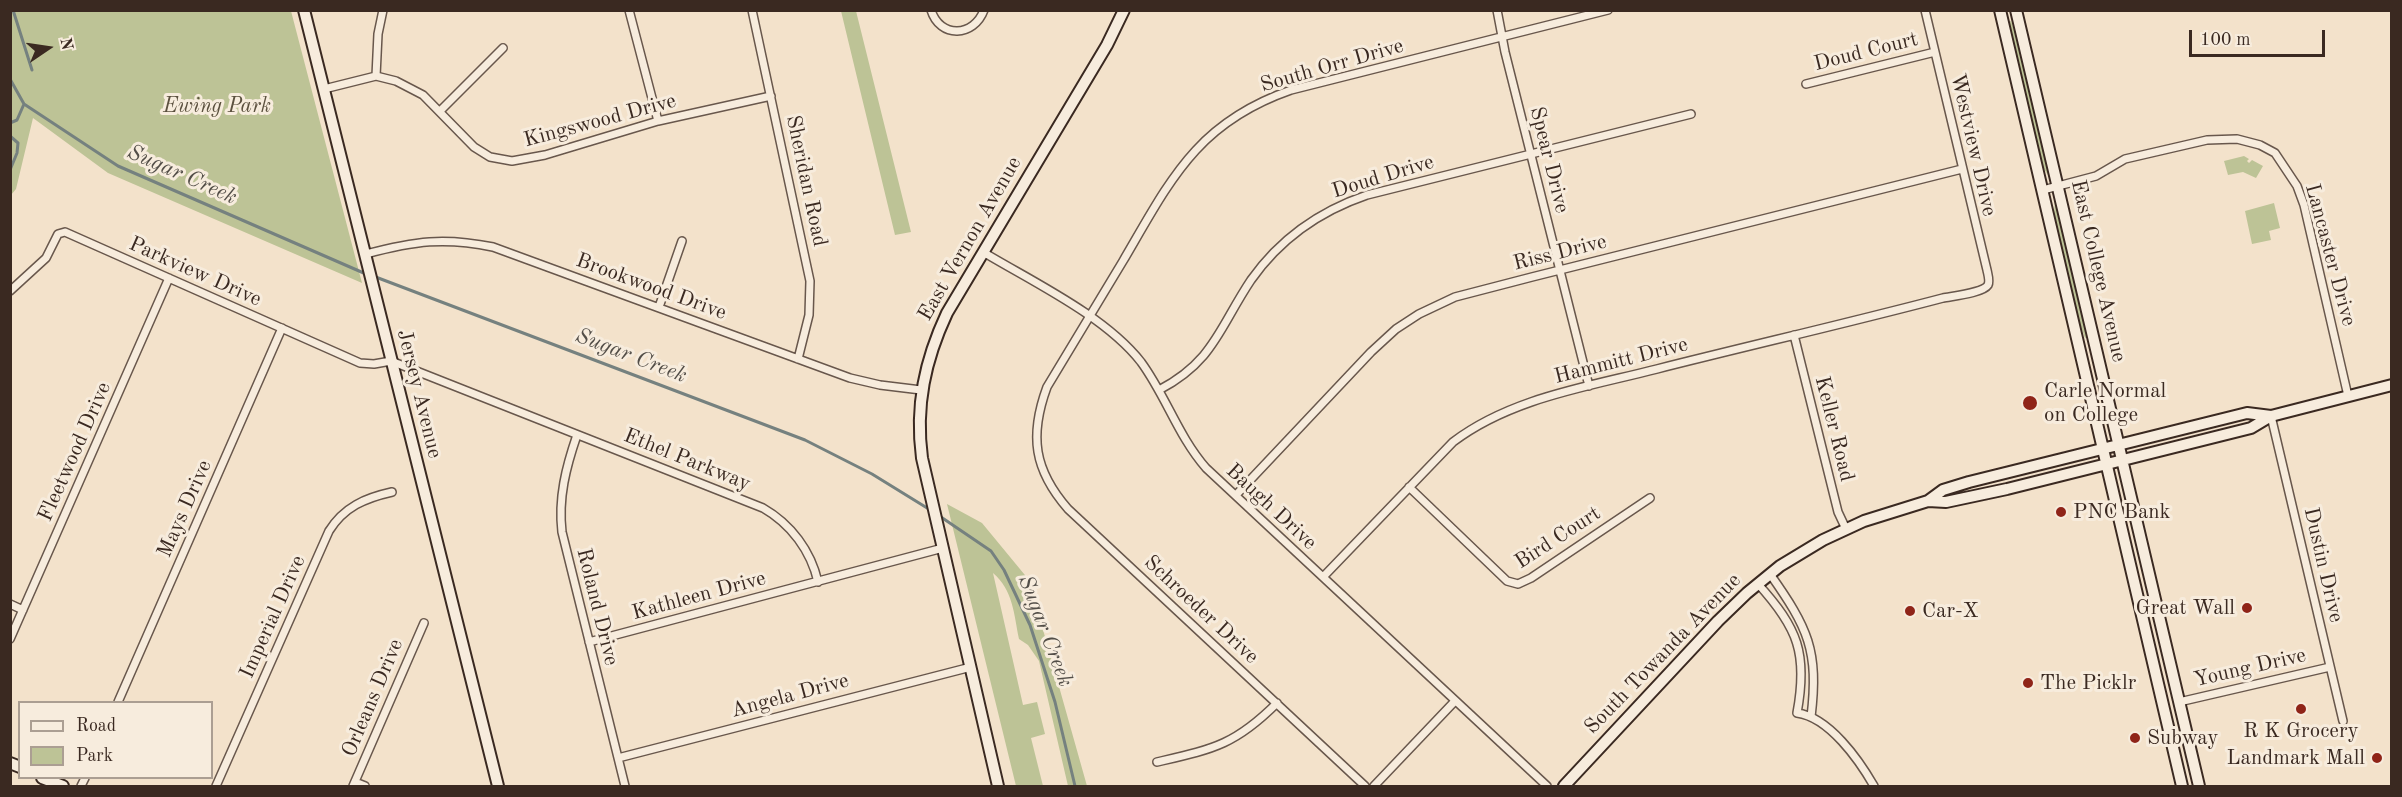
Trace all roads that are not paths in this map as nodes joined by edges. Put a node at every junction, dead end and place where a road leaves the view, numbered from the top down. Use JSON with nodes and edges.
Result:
{"nodes":[{"id":1,"x":304,"y":10,"type":"edge"},
{"id":2,"x":383,"y":10,"type":"edge"},
{"id":3,"x":629,"y":10,"type":"edge"},
{"id":4,"x":752,"y":10,"type":"edge"},
{"id":5,"x":932,"y":10,"type":"edge"},
{"id":6,"x":984,"y":10,"type":"edge"},
{"id":7,"x":1124,"y":10,"type":"edge"},
{"id":8,"x":1497,"y":10,"type":"edge"},
{"id":9,"x":1608,"y":10,"type":"edge"},
{"id":10,"x":1925,"y":10,"type":"edge"},
{"id":11,"x":2000,"y":10,"type":"edge"},
{"id":12,"x":2016,"y":10,"type":"edge"},
{"id":13,"x":1502,"y":38,"type":"junction"},
{"id":14,"x":503,"y":48,"type":"dead end"},
{"id":15,"x":1935,"y":52,"type":"junction"},
{"id":16,"x":376,"y":76,"type":"junction"},
{"id":17,"x":1806,"y":84,"type":"dead end"},
{"id":18,"x":324,"y":89,"type":"junction"},
{"id":19,"x":771,"y":96,"type":"junction"},
{"id":20,"x":440,"y":111,"type":"junction"},
{"id":21,"x":1691,"y":114,"type":"dead end"},
{"id":22,"x":658,"y":121,"type":"junction"},
{"id":23,"x":1531,"y":153,"type":"junction"},
{"id":24,"x":1962,"y":169,"type":"junction"},
{"id":25,"x":2058,"y":186,"type":"junction"},
{"id":26,"x":2043,"y":190,"type":"junction"},
{"id":27,"x":682,"y":241,"type":"dead end"},
{"id":28,"x":983,"y":252,"type":"junction"},
{"id":29,"x":367,"y":257,"type":"junction"},
{"id":30,"x":1560,"y":270,"type":"junction"},
{"id":31,"x":169,"y":278,"type":"junction"},
{"id":32,"x":1987,"y":286,"type":"joint"},
{"id":33,"x":10,"y":291,"type":"edge"},
{"id":34,"x":659,"y":307,"type":"junction"},
{"id":35,"x":1089,"y":316,"type":"junction"},
{"id":36,"x":282,"y":328,"type":"junction"},
{"id":37,"x":1794,"y":335,"type":"junction"},
{"id":38,"x":798,"y":359,"type":"junction"},
{"id":39,"x":391,"y":361,"type":"junction"},
{"id":40,"x":1589,"y":386,"type":"junction"},
{"id":41,"x":2391,"y":386,"type":"edge"},
{"id":42,"x":921,"y":390,"type":"junction"},
{"id":43,"x":1159,"y":390,"type":"junction"},
{"id":44,"x":2348,"y":396,"type":"junction"},
{"id":45,"x":2271,"y":416,"type":"junction"},
{"id":46,"x":577,"y":435,"type":"junction"},
{"id":47,"x":1037,"y":443,"type":"joint"},
{"id":48,"x":2119,"y":445,"type":"junction"},
{"id":49,"x":2104,"y":448,"type":"junction"},
{"id":50,"x":2122,"y":460,"type":"junction"},
{"id":51,"x":2108,"y":464,"type":"junction"},
{"id":52,"x":1409,"y":487,"type":"junction"},
{"id":53,"x":392,"y":492,"type":"dead end"},
{"id":54,"x":1236,"y":495,"type":"junction"},
{"id":55,"x":1650,"y":498,"type":"dead end"},
{"id":56,"x":1928,"y":501,"type":"junction"},
{"id":57,"x":1846,"y":529,"type":"junction"},
{"id":58,"x":943,"y":547,"type":"junction"},
{"id":59,"x":1770,"y":574,"type":"junction"},
{"id":60,"x":1323,"y":577,"type":"junction"},
{"id":61,"x":818,"y":582,"type":"junction"},
{"id":62,"x":1758,"y":584,"type":"junction"},
{"id":63,"x":10,"y":604,"type":"edge"},
{"id":64,"x":23,"y":610,"type":"junction"},
{"id":65,"x":424,"y":623,"type":"dead end"},
{"id":66,"x":10,"y":639,"type":"edge"},
{"id":67,"x":589,"y":642,"type":"junction"},
{"id":68,"x":971,"y":667,"type":"junction"},
{"id":69,"x":2330,"y":667,"type":"junction"},
{"id":70,"x":118,"y":701,"type":"edge"},
{"id":71,"x":1455,"y":701,"type":"junction"},
{"id":72,"x":2179,"y":702,"type":"junction"},
{"id":73,"x":1277,"y":704,"type":"junction"},
{"id":74,"x":1811,"y":717,"type":"junction"},
{"id":75,"x":2343,"y":721,"type":"dead end"},
{"id":76,"x":618,"y":758,"type":"junction"},
{"id":77,"x":1157,"y":762,"type":"dead end"},
{"id":78,"x":47,"y":779,"type":"edge"},
{"id":79,"x":354,"y":784,"type":"edge"},
{"id":80,"x":63,"y":786,"type":"edge"},
{"id":81,"x":216,"y":786,"type":"edge"},
{"id":82,"x":364,"y":786,"type":"edge"},
{"id":83,"x":498,"y":786,"type":"edge"},
{"id":84,"x":625,"y":786,"type":"edge"},
{"id":85,"x":996,"y":786,"type":"edge"},
{"id":86,"x":1365,"y":786,"type":"edge"},
{"id":87,"x":1374,"y":786,"type":"edge"},
{"id":88,"x":1547,"y":786,"type":"edge"},
{"id":89,"x":1564,"y":786,"type":"edge"},
{"id":90,"x":1874,"y":786,"type":"edge"},
{"id":91,"x":2185,"y":786,"type":"edge"},
{"id":92,"x":2199,"y":786,"type":"edge"}],
"edges":[{"from":1,"to":18,"type":"main road","name":"Jersey Avenue"},
{"from":2,"to":16,"type":"street"},
{"from":3,"to":22,"type":"street"},
{"from":4,"to":19,"type":"street","name":"Sheridan Road"},
{"from":5,"to":6,"type":"street"},
{"from":7,"to":28,"type":"main road","name":"East Vernon Avenue"},
{"from":8,"to":13,"type":"street","name":"Spear Drive"},
{"from":9,"to":13,"type":"street","name":"South Orr Drive"},
{"from":10,"to":15,"type":"street","name":"Westview Drive"},
{"from":11,"to":26,"type":"main road","name":"East College Avenue"},
{"from":12,"to":25,"type":"main road","name":"East College Avenue"},
{"from":13,"to":23,"type":"street","name":"Spear Drive"},
{"from":13,"to":35,"type":"street","name":"South Orr Drive"},
{"from":14,"to":20,"type":"street"},
{"from":15,"to":17,"type":"street","name":"Doud Court"},
{"from":15,"to":24,"type":"street","name":"Westview Drive"},
{"from":16,"to":18,"type":"street"},
{"from":16,"to":20,"type":"street","name":"Kingswood Drive"},
{"from":18,"to":29,"type":"main road","name":"Jersey Avenue"},
{"from":19,"to":22,"type":"street","name":"Kingswood Drive"},
{"from":19,"to":38,"type":"street","name":"Sheridan Road"},
{"from":20,"to":22,"type":"street","name":"Kingswood Drive"},
{"from":21,"to":23,"type":"street","name":"Doud Drive"},
{"from":23,"to":30,"type":"street","name":"Spear Drive"},
{"from":23,"to":43,"type":"street","name":"Doud Drive"},
{"from":24,"to":30,"type":"street","name":"Riss Drive"},
{"from":24,"to":32,"type":"street","name":"Westview Drive"},
{"from":25,"to":26,"type":"street","name":"Lancaster Drive"},
{"from":25,"to":44,"type":"street","name":"Lancaster Drive"},
{"from":25,"to":48,"type":"main road","name":"East College Avenue"},
{"from":26,"to":49,"type":"main road","name":"East College Avenue"},
{"from":27,"to":34,"type":"street"},
{"from":28,"to":35,"type":"street","name":"Baugh Drive"},
{"from":28,"to":42,"type":"main road","name":"East Vernon Avenue"},
{"from":29,"to":34,"type":"street","name":"Brookwood Drive"},
{"from":29,"to":39,"type":"main road","name":"Jersey Avenue"},
{"from":30,"to":40,"type":"street","name":"Spear Drive"},
{"from":30,"to":54,"type":"street","name":"Riss Drive"},
{"from":31,"to":33,"type":"street","name":"Parkview Drive"},
{"from":31,"to":36,"type":"street","name":"Parkview Drive"},
{"from":31,"to":64,"type":"street","name":"Fleetwood Drive"},
{"from":32,"to":37,"type":"street","name":"Hammitt Drive"},
{"from":34,"to":38,"type":"street","name":"Brookwood Drive"},
{"from":35,"to":43,"type":"street","name":"Baugh Drive"},
{"from":35,"to":47,"type":"street","name":"South Orr Drive"},
{"from":36,"to":39,"type":"street","name":"Parkview Drive"},
{"from":36,"to":70,"type":"street","name":"Mays Drive"},
{"from":37,"to":40,"type":"street","name":"Hammitt Drive"},
{"from":37,"to":57,"type":"street","name":"Keller Road"},
{"from":38,"to":42,"type":"street","name":"Brookwood Drive"},
{"from":39,"to":46,"type":"street","name":"Ethel Parkway"},
{"from":39,"to":83,"type":"main road","name":"Jersey Avenue"},
{"from":40,"to":52,"type":"street","name":"Hammitt Drive"},
{"from":41,"to":44,"type":"main road"},
{"from":42,"to":58,"type":"main road","name":"East Vernon Avenue"},
{"from":43,"to":54,"type":"street","name":"Baugh Drive"},
{"from":44,"to":45,"type":"main road"},
{"from":45,"to":48,"type":"main road","name":"South Towanda Avenue"},
{"from":45,"to":50,"type":"main road","name":"South Towanda Avenue"},
{"from":45,"to":69,"type":"street","name":"Dustin Drive"},
{"from":46,"to":61,"type":"street","name":"Ethel Parkway"},
{"from":46,"to":67,"type":"street","name":"Roland Drive"},
{"from":47,"to":73,"type":"street","name":"Schroeder Drive"},
{"from":48,"to":49,"type":"main road","name":"South Towanda Avenue"},
{"from":48,"to":50,"type":"main road","name":"East College Avenue"},
{"from":49,"to":51,"type":"main road","name":"East College Avenue"},
{"from":49,"to":56,"type":"main road","name":"South Towanda Avenue"},
{"from":50,"to":51,"type":"main road","name":"South Towanda Avenue"},
{"from":50,"to":72,"type":"main road","name":"East College Avenue"},
{"from":51,"to":56,"type":"main road","name":"South Towanda Avenue"},
{"from":51,"to":91,"type":"main road","name":"East College Avenue"},
{"from":52,"to":55,"type":"street","name":"Bird Court"},
{"from":52,"to":60,"type":"street","name":"Hammitt Drive"},
{"from":53,"to":81,"type":"street","name":"Imperial Drive"},
{"from":54,"to":60,"type":"street","name":"Baugh Drive"},
{"from":56,"to":57,"type":"main road","name":"South Towanda Avenue"},
{"from":57,"to":59,"type":"main road","name":"South Towanda Avenue"},
{"from":58,"to":61,"type":"street"},
{"from":58,"to":68,"type":"main road","name":"East Vernon Avenue"},
{"from":59,"to":62,"type":"main road","name":"South Towanda Avenue"},
{"from":59,"to":74,"type":"street"},
{"from":60,"to":71,"type":"street","name":"Baugh Drive"},
{"from":61,"to":67,"type":"street","name":"Kathleen Drive"},
{"from":62,"to":74,"type":"street"},
{"from":62,"to":89,"type":"main road","name":"South Towanda Avenue"},
{"from":63,"to":64,"type":"street"},
{"from":64,"to":66,"type":"street","name":"Fleetwood Drive"},
{"from":65,"to":79,"type":"street","name":"Orleans Drive"},
{"from":67,"to":76,"type":"street","name":"Roland Drive"},
{"from":68,"to":76,"type":"street","name":"Angela Drive"},
{"from":68,"to":85,"type":"main road","name":"East Vernon Avenue"},
{"from":69,"to":72,"type":"street","name":"Young Drive"},
{"from":69,"to":75,"type":"street","name":"Dustin Drive"},
{"from":71,"to":87,"type":"street"},
{"from":71,"to":88,"type":"street","name":"Baugh Drive"},
{"from":72,"to":92,"type":"main road","name":"East College Avenue"},
{"from":73,"to":77,"type":"street"},
{"from":73,"to":86,"type":"street","name":"Schroeder Drive"},
{"from":74,"to":90,"type":"street"},
{"from":76,"to":84,"type":"street","name":"Roland Drive"},
{"from":78,"to":80,"type":"main road"},
{"from":79,"to":82,"type":"street"}]}
